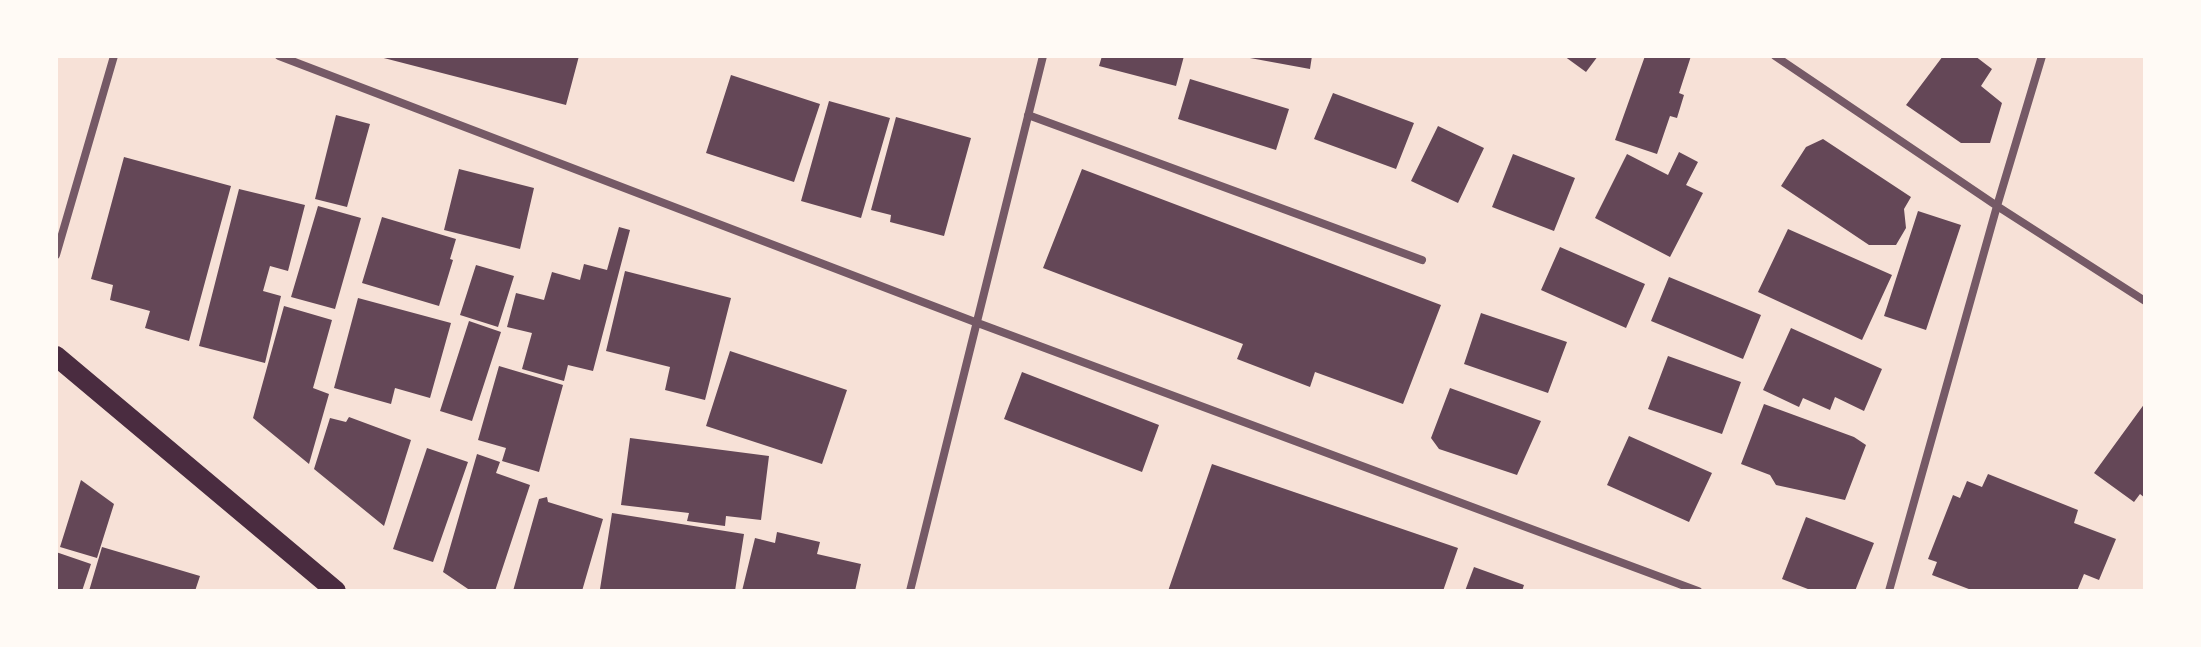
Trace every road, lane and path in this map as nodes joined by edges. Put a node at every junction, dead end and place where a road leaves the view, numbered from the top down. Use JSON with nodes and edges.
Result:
{"nodes":[{"id":1,"x":114,"y":56,"type":"edge"},
{"id":2,"x":279,"y":56,"type":"edge"},
{"id":3,"x":1043,"y":56,"type":"edge"},
{"id":4,"x":1775,"y":56,"type":"edge"},
{"id":5,"x":2042,"y":56,"type":"edge"},
{"id":6,"x":1028,"y":115,"type":"junction"},
{"id":7,"x":1997,"y":206,"type":"junction"},
{"id":8,"x":56,"y":255,"type":"edge"},
{"id":9,"x":1422,"y":260,"type":"dead end"},
{"id":10,"x":2145,"y":301,"type":"edge"},
{"id":11,"x":975,"y":322,"type":"junction"},
{"id":12,"x":56,"y":356,"type":"edge"},
{"id":13,"x":336,"y":591,"type":"edge"},
{"id":14,"x":910,"y":591,"type":"edge"},
{"id":15,"x":1698,"y":591,"type":"edge"},
{"id":16,"x":1889,"y":591,"type":"edge"}],
"edges":[{"from":1,"to":8,"type":"street"},
{"from":2,"to":11,"type":"street"},
{"from":3,"to":6,"type":"street"},
{"from":4,"to":7,"type":"street"},
{"from":5,"to":7,"type":"street"},
{"from":6,"to":9,"type":"street"},
{"from":6,"to":11,"type":"street"},
{"from":7,"to":10,"type":"street"},
{"from":7,"to":16,"type":"street"},
{"from":11,"to":14,"type":"street"},
{"from":11,"to":15,"type":"street"},
{"from":12,"to":13,"type":"main road"}]}
